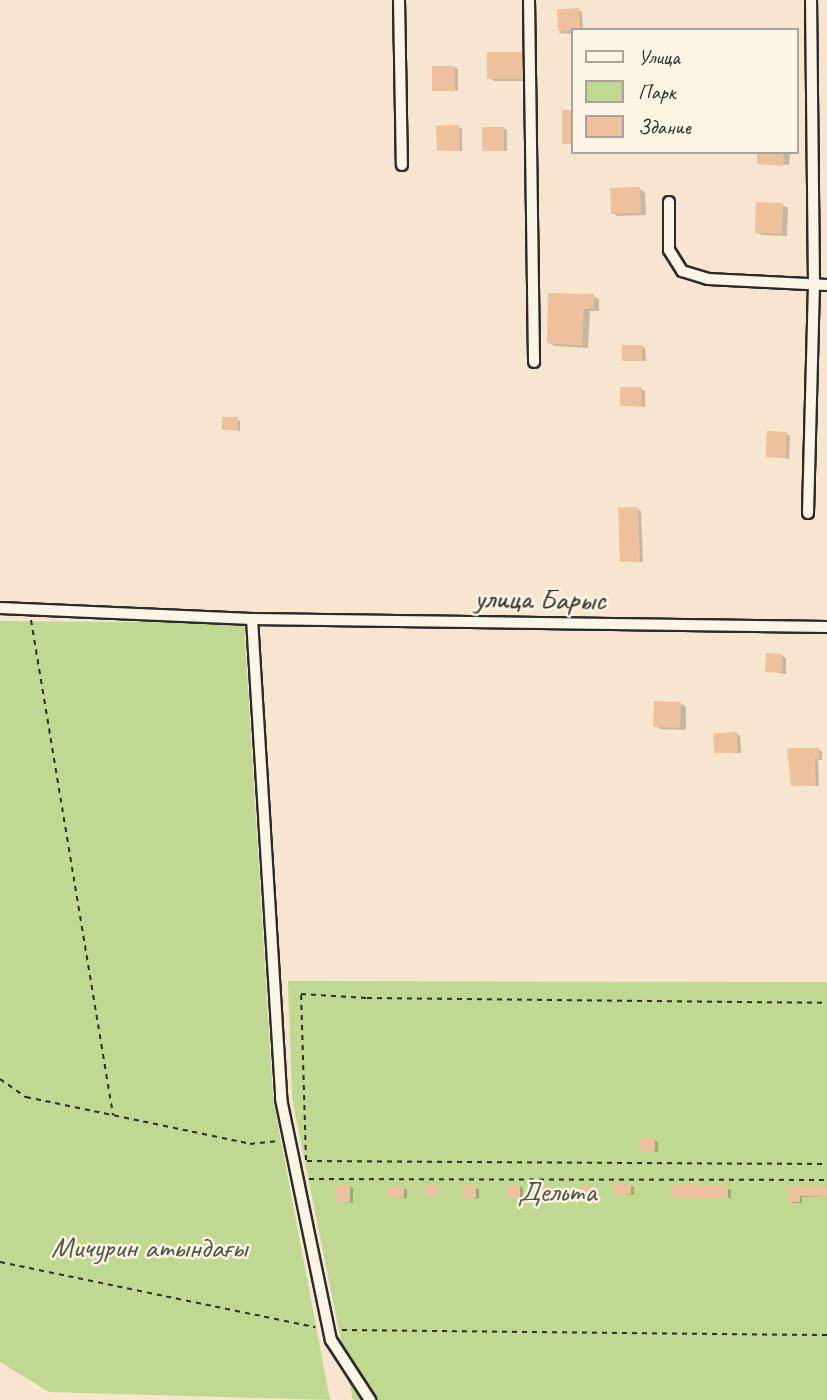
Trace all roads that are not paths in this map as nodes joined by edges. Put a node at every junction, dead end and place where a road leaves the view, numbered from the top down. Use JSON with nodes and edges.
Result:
{"nodes":[{"id":1,"x":399,"y":0,"type":"edge"},
{"id":2,"x":529,"y":0,"type":"edge"},
{"id":3,"x":811,"y":0,"type":"edge"},
{"id":4,"x":402,"y":165,"type":"dead end"},
{"id":5,"x":669,"y":202,"type":"dead end"},
{"id":6,"x":814,"y":284,"type":"junction"},
{"id":7,"x":827,"y":285,"type":"edge"},
{"id":8,"x":534,"y":362,"type":"dead end"},
{"id":9,"x":807,"y":513,"type":"dead end"},
{"id":10,"x":0,"y":608,"type":"edge"},
{"id":11,"x":252,"y":619,"type":"junction"},
{"id":12,"x":827,"y":627,"type":"edge"},
{"id":13,"x":370,"y":1400,"type":"edge"}],
"edges":[{"from":1,"to":4,"type":"street"},
{"from":2,"to":8,"type":"street"},
{"from":3,"to":6,"type":"street"},
{"from":5,"to":6,"type":"street"},
{"from":6,"to":7,"type":"street"},
{"from":6,"to":9,"type":"street"},
{"from":10,"to":11,"type":"street","name":"улица Барыс"},
{"from":11,"to":12,"type":"street","name":"улица Барыс"},
{"from":11,"to":13,"type":"street"}]}
